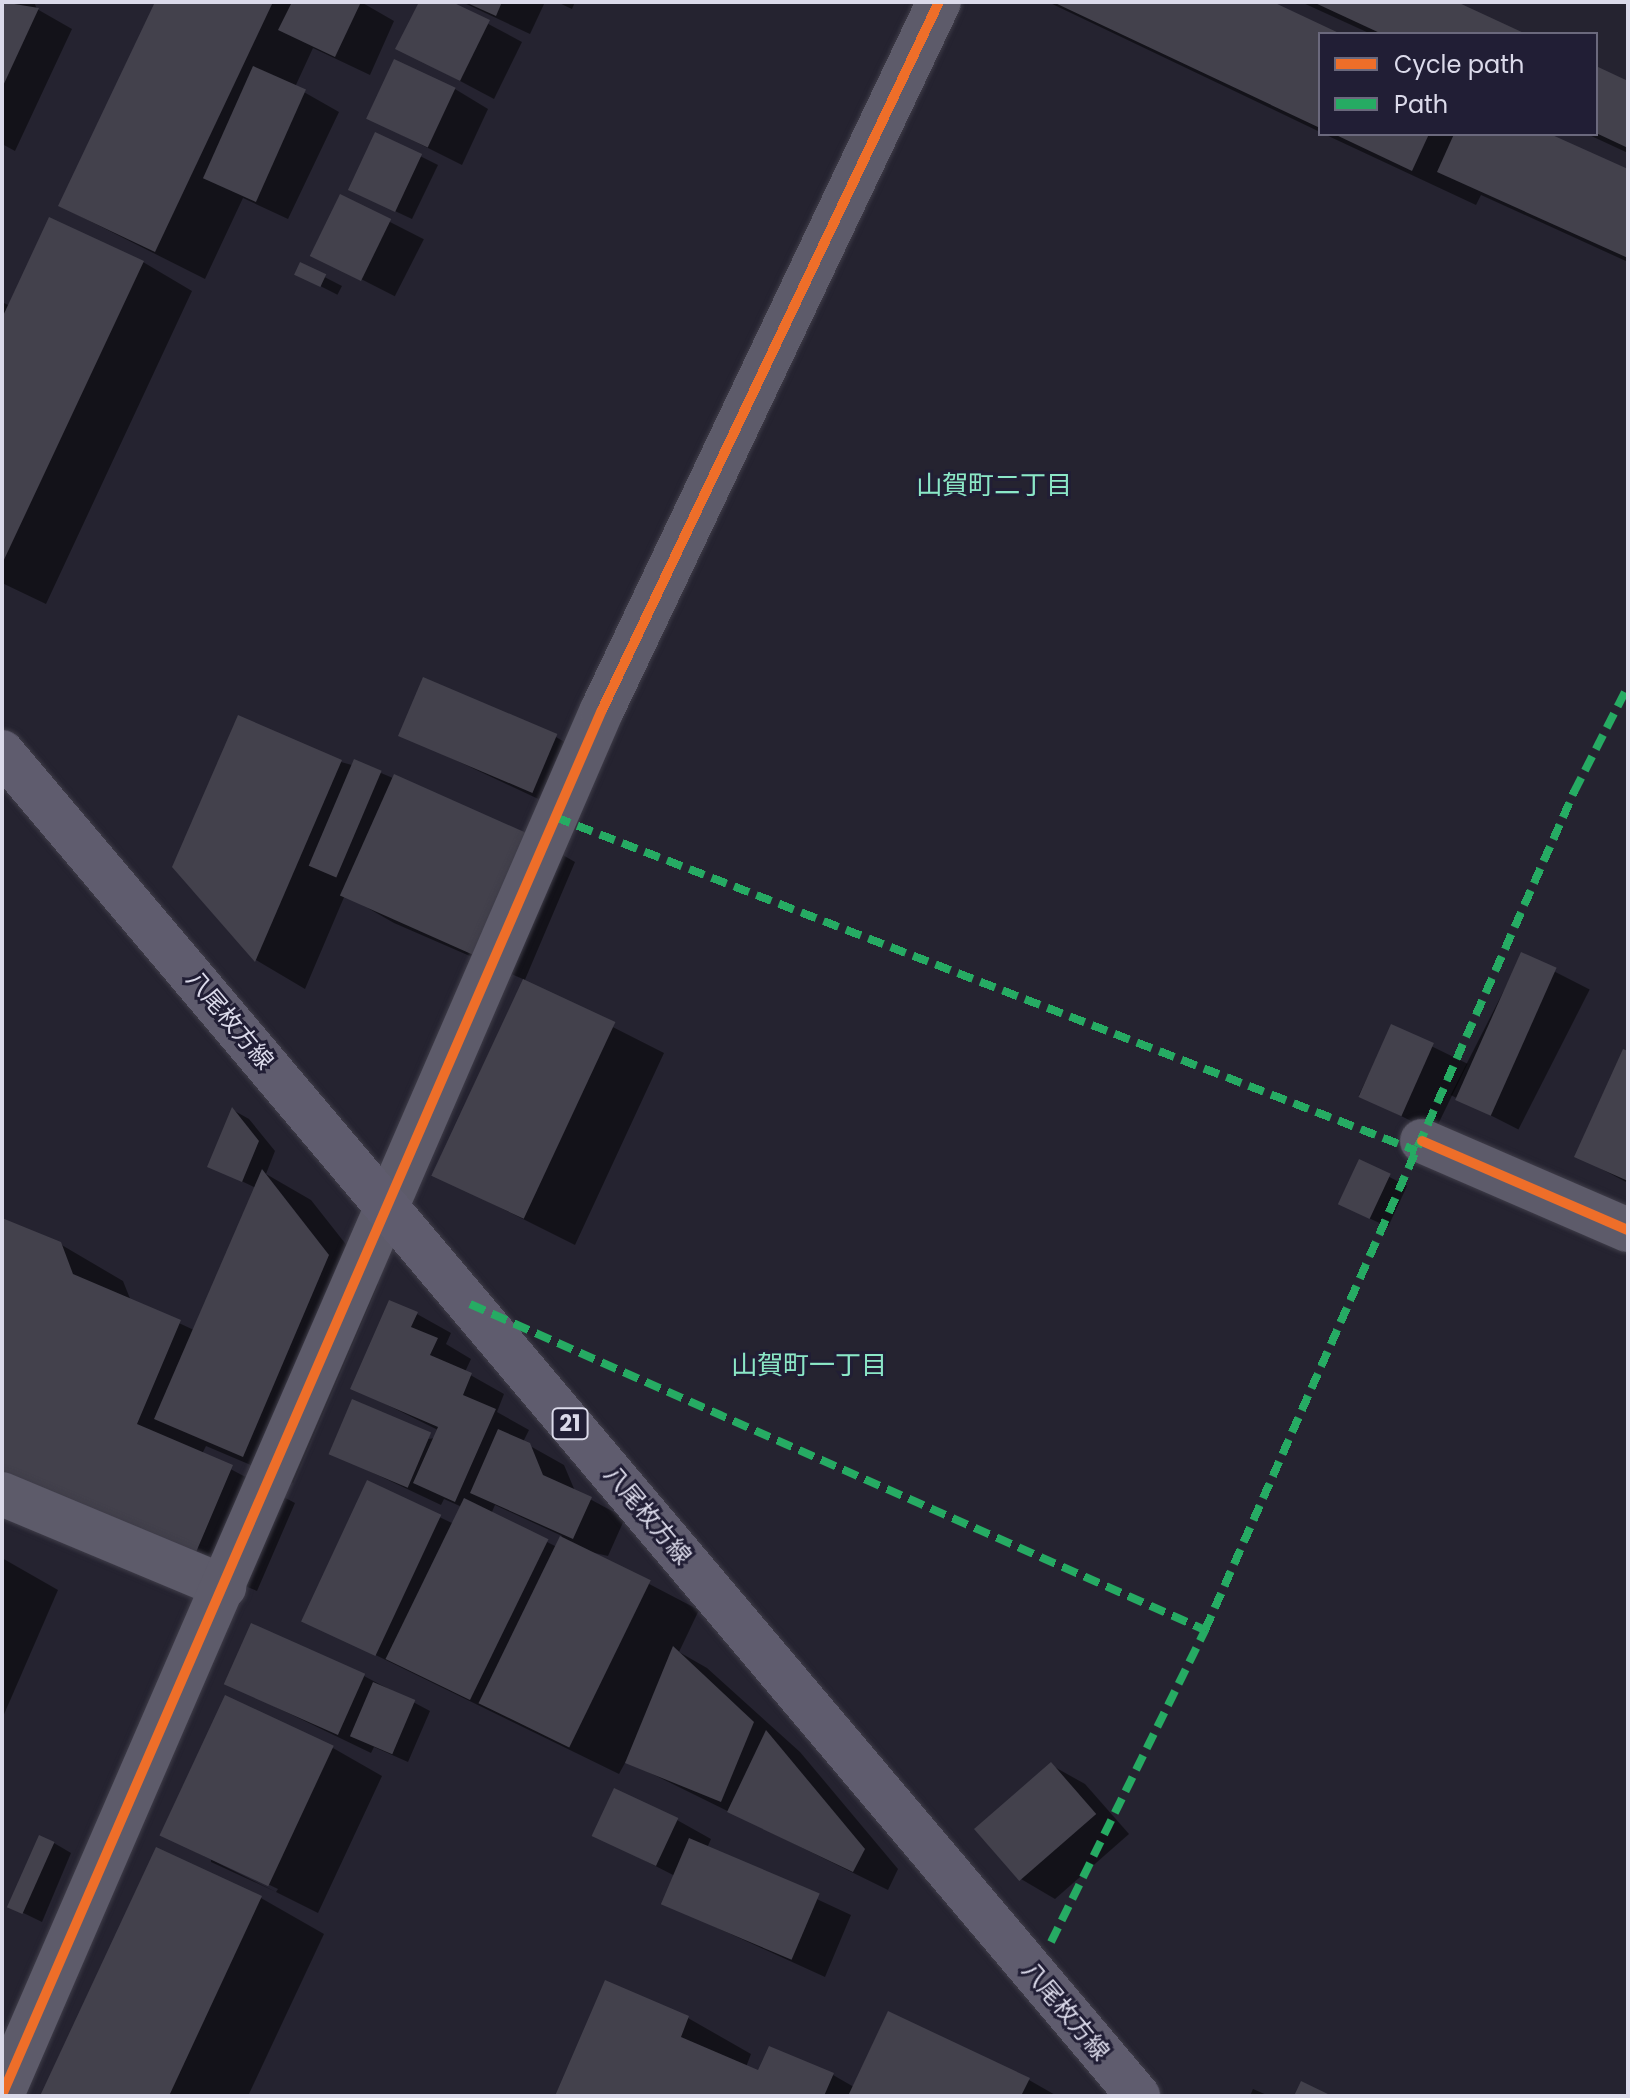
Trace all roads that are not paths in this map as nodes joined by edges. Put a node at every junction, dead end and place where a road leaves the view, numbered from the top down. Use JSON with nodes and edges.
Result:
{"nodes":[{"id":1,"x":939,"y":2,"type":"edge"},
{"id":2,"x":2,"y":752,"type":"edge"},
{"id":3,"x":1422,"y":1141,"type":"dead end"},
{"id":4,"x":386,"y":1205,"type":"junction"},
{"id":5,"x":1628,"y":1230,"type":"edge"},
{"id":6,"x":2,"y":1494,"type":"edge"},
{"id":7,"x":224,"y":1587,"type":"junction"},
{"id":8,"x":2,"y":2095,"type":"edge"},
{"id":9,"x":1138,"y":2096,"type":"edge"}],
"edges":[{"from":1,"to":4,"type":"street"},
{"from":2,"to":4,"type":"main road","name":"八尾枚方線","number":"21"},
{"from":3,"to":5,"type":"street"},
{"from":4,"to":7,"type":"street"},
{"from":4,"to":9,"type":"main road","name":"八尾枚方線","number":"21"},
{"from":6,"to":7,"type":"street"},
{"from":7,"to":8,"type":"street"}]}
